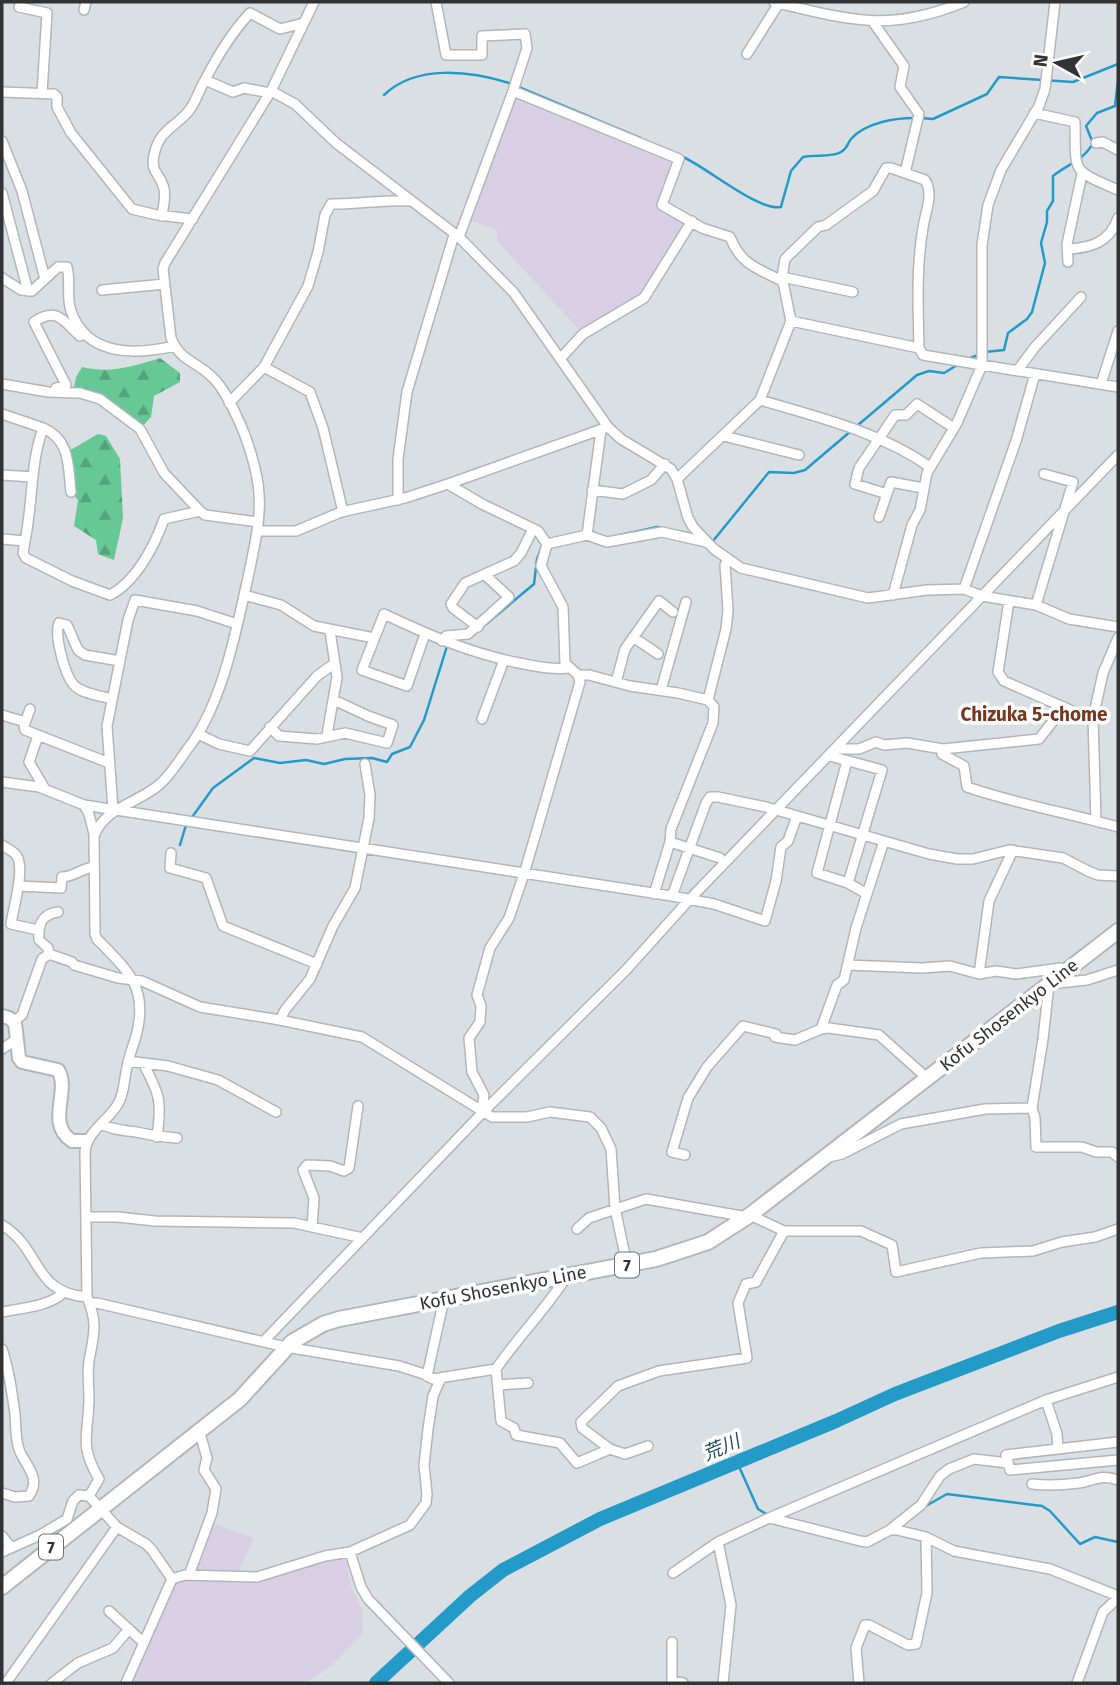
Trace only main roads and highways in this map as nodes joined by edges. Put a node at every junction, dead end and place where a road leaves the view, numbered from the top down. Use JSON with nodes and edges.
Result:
{"nodes":[{"id":1,"x":1118,"y":931,"type":"edge"},
{"id":2,"x":2,"y":1587,"type":"edge"}],
"edges":[{"from":1,"to":2,"type":"main road","name":"Kofu Shosenkyo Line","number":"7"}]}
